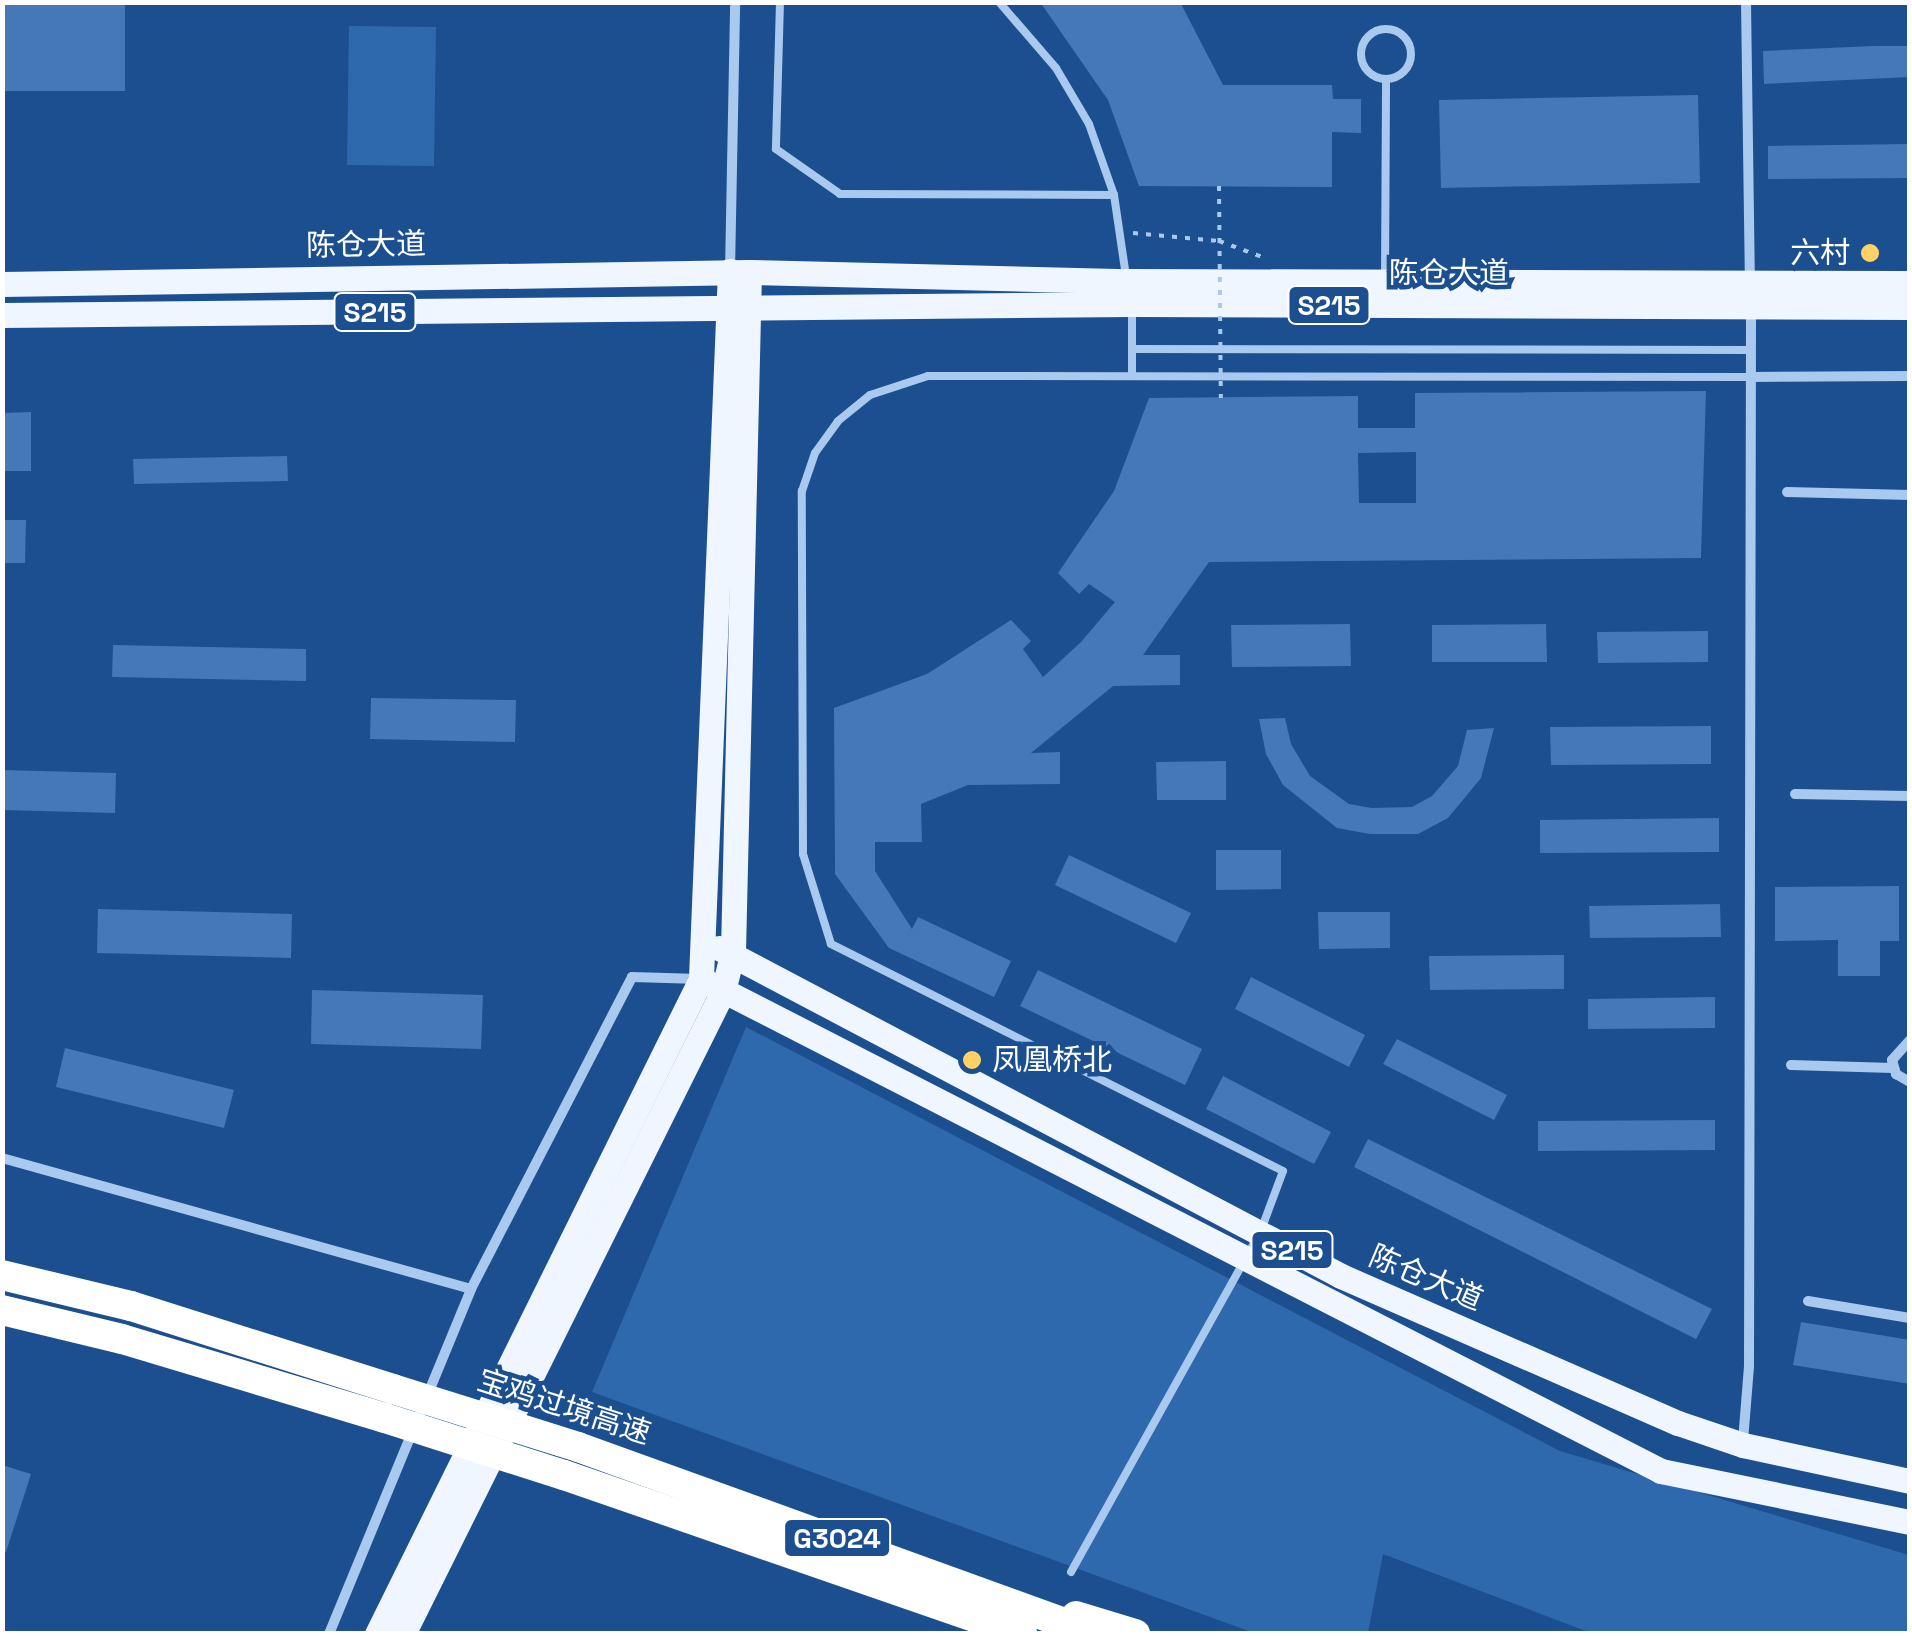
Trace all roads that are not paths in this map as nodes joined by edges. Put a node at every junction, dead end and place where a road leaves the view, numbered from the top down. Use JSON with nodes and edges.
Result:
{"nodes":[{"id":1,"x":736,"y":2,"type":"edge"},
{"id":2,"x":780,"y":2,"type":"edge"},
{"id":3,"x":999,"y":2,"type":"edge"},
{"id":4,"x":1746,"y":2,"type":"edge"},
{"id":5,"x":1386,"y":79,"type":"junction"},
{"id":6,"x":1114,"y":196,"type":"junction"},
{"id":7,"x":739,"y":272,"type":"junction"},
{"id":8,"x":1385,"y":282,"type":"junction"},
{"id":9,"x":1910,"y":283,"type":"edge"},
{"id":10,"x":2,"y":284,"type":"edge"},
{"id":11,"x":1129,"y":293,"type":"junction"},
{"id":12,"x":1750,"y":295,"type":"junction"},
{"id":13,"x":1910,"y":307,"type":"edge"},
{"id":14,"x":738,"y":309,"type":"junction"},
{"id":15,"x":2,"y":315,"type":"edge"},
{"id":16,"x":1132,"y":349,"type":"junction"},
{"id":17,"x":1751,"y":350,"type":"junction"},
{"id":18,"x":1132,"y":376,"type":"junction"},
{"id":19,"x":1751,"y":376,"type":"junction"},
{"id":20,"x":1910,"y":376,"type":"edge"},
{"id":21,"x":1787,"y":492,"type":"dead end"},
{"id":22,"x":1910,"y":495,"type":"edge"},
{"id":23,"x":1795,"y":794,"type":"dead end"},
{"id":24,"x":1910,"y":796,"type":"edge"},
{"id":25,"x":707,"y":944,"type":"junction"},
{"id":26,"x":732,"y":951,"type":"junction"},
{"id":27,"x":712,"y":985,"type":"junction"},
{"id":28,"x":1910,"y":1040,"type":"edge"},
{"id":29,"x":1791,"y":1065,"type":"dead end"},
{"id":30,"x":1893,"y":1068,"type":"junction"},
{"id":31,"x":1910,"y":1082,"type":"edge"},
{"id":32,"x":2,"y":1158,"type":"edge"},
{"id":33,"x":1260,"y":1233,"type":"junction"},
{"id":34,"x":1246,"y":1258,"type":"junction"},
{"id":35,"x":2,"y":1275,"type":"edge"},
{"id":36,"x":472,"y":1289,"type":"junction"},
{"id":37,"x":1808,"y":1300,"type":"dead end"},
{"id":38,"x":2,"y":1310,"type":"edge"},
{"id":39,"x":1910,"y":1318,"type":"edge"},
{"id":40,"x":389,"y":1404,"type":"junction"},
{"id":41,"x":1743,"y":1445,"type":"junction"},
{"id":42,"x":1910,"y":1481,"type":"edge"},
{"id":43,"x":1910,"y":1522,"type":"edge"},
{"id":44,"x":1071,"y":1572,"type":"dead end"},
{"id":45,"x":963,"y":1596,"type":"junction"},
{"id":46,"x":330,"y":1634,"type":"edge"},
{"id":47,"x":377,"y":1634,"type":"edge"},
{"id":48,"x":404,"y":1634,"type":"edge"},
{"id":49,"x":999,"y":1634,"type":"edge"},
{"id":50,"x":1022,"y":1634,"type":"edge"},
{"id":51,"x":1095,"y":1634,"type":"edge"},
{"id":52,"x":1135,"y":1634,"type":"edge"}],
"edges":[{"from":1,"to":7,"type":"street"},
{"from":2,"to":6,"type":"lane"},
{"from":3,"to":6,"type":"lane"},
{"from":4,"to":12,"type":"street"},
{"from":5,"to":5,"type":"lane"},
{"from":5,"to":8,"type":"lane"},
{"from":6,"to":11,"type":"lane"},
{"from":7,"to":10,"type":"main road","name":"陈仓大道","number":"S215"},
{"from":7,"to":11,"type":"main road","name":"陈仓大道","number":"S215"},
{"from":7,"to":14,"type":"main road"},
{"from":8,"to":11,"type":"main road","name":"陈仓大道","number":"S215"},
{"from":8,"to":12,"type":"main road","name":"陈仓大道","number":"S215"},
{"from":9,"to":12,"type":"main road","name":"陈仓大道","number":"S215"},
{"from":11,"to":12,"type":"main road","name":"陈仓大道","number":"S215"},
{"from":11,"to":14,"type":"main road","name":"陈仓大道","number":"S215"},
{"from":11,"to":16,"type":"lane"},
{"from":12,"to":13,"type":"main road","name":"陈仓大道","number":"S215"},
{"from":12,"to":17,"type":"street"},
{"from":14,"to":15,"type":"main road","name":"陈仓大道","number":"S215"},
{"from":14,"to":25,"type":"main road"},
{"from":14,"to":26,"type":"main road"},
{"from":16,"to":17,"type":"lane"},
{"from":16,"to":18,"type":"lane"},
{"from":17,"to":19,"type":"street"},
{"from":18,"to":19,"type":"lane"},
{"from":18,"to":33,"type":"lane"},
{"from":19,"to":20,"type":"street"},
{"from":19,"to":41,"type":"street"},
{"from":21,"to":22,"type":"street"},
{"from":23,"to":24,"type":"street"},
{"from":25,"to":26,"type":"main road","name":"陈仓大道","number":"S215"},
{"from":25,"to":27,"type":"main road"},
{"from":26,"to":27,"type":"main road"},
{"from":26,"to":33,"type":"main road","name":"陈仓大道","number":"S215"},
{"from":27,"to":34,"type":"main road"},
{"from":27,"to":36,"type":"street"},
{"from":27,"to":47,"type":"main road"},
{"from":27,"to":48,"type":"main road"},
{"from":28,"to":30,"type":"street"},
{"from":29,"to":30,"type":"street"},
{"from":30,"to":31,"type":"street"},
{"from":32,"to":36,"type":"street"},
{"from":33,"to":34,"type":"lane"},
{"from":33,"to":41,"type":"main road","name":"陈仓大道","number":"S215"},
{"from":34,"to":43,"type":"main road"},
{"from":34,"to":44,"type":"lane"},
{"from":35,"to":40,"type":"highway","name":"宝鸡过境高速","number":"G3024"},
{"from":36,"to":46,"type":"street"},
{"from":37,"to":39,"type":"street"},
{"from":38,"to":40,"type":"highway","name":"宝鸡过境高速","number":"G3024"},
{"from":40,"to":45,"type":"highway","name":"宝鸡过境高速","number":"G3024","bridge":true},
{"from":40,"to":45,"type":"highway","name":"宝鸡过境高速","number":"G3024","bridge":true},
{"from":41,"to":42,"type":"main road","name":"陈仓大道","number":"S215"},
{"from":45,"to":49,"type":"highway"},
{"from":45,"to":50,"type":"highway","name":"宝鸡过境高速","number":"G3024"},
{"from":45,"to":51,"type":"highway","name":"宝鸡过境高速","number":"G3024"},
{"from":45,"to":52,"type":"highway"}]}
